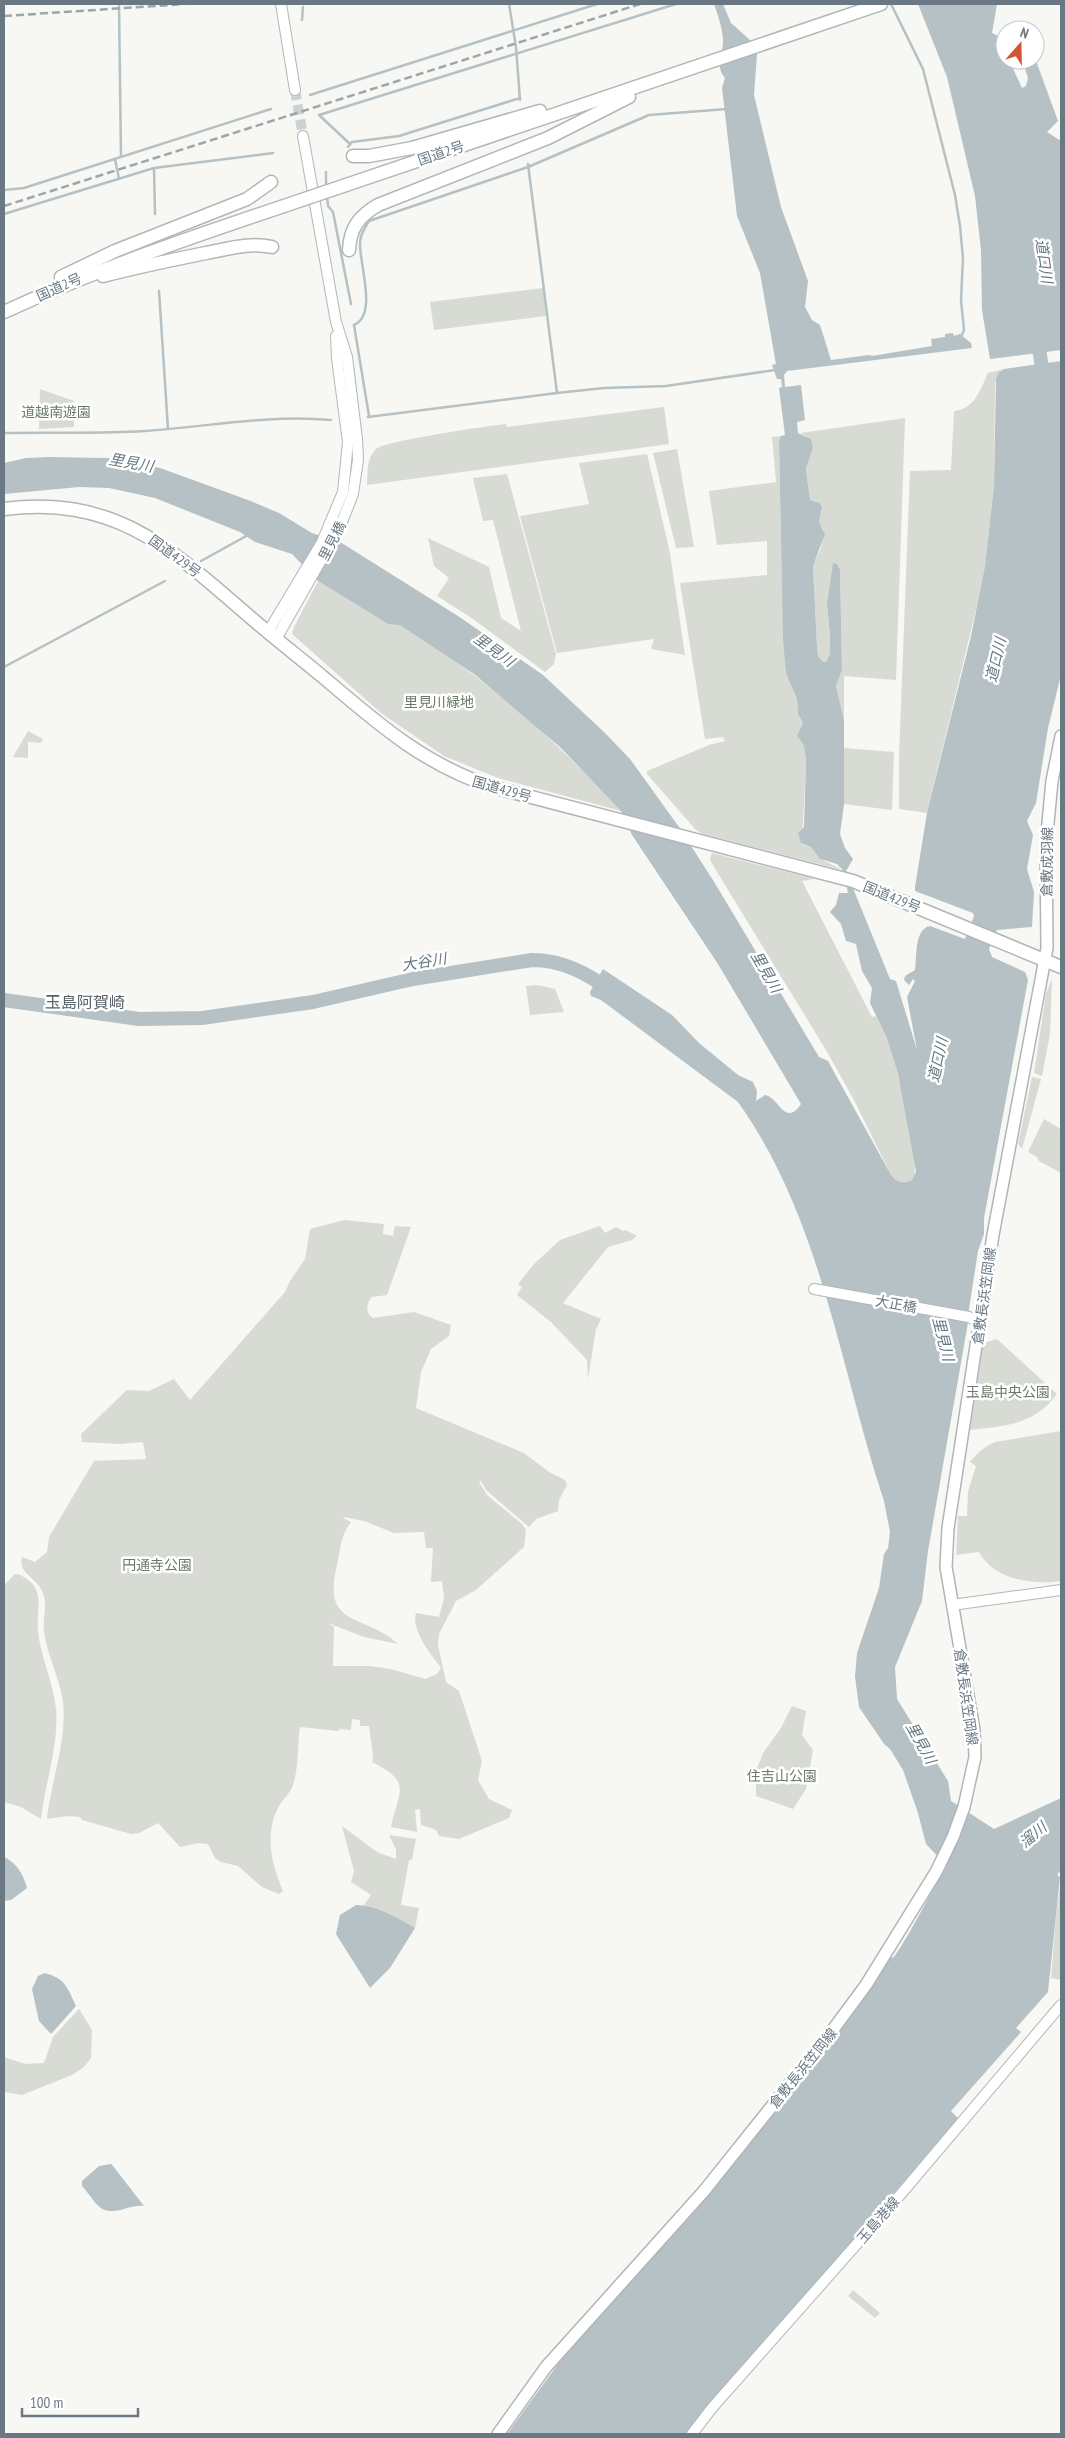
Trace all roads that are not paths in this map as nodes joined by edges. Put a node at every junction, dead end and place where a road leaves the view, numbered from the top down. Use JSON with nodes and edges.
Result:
{"nodes":[{"id":1,"x":281,"y":4,"type":"edge"},
{"id":2,"x":881,"y":4,"type":"edge"},
{"id":3,"x":674,"y":75,"type":"junction"},
{"id":4,"x":295,"y":90,"type":"tunnel mouth"},
{"id":5,"x":617,"y":94,"type":"junction"},
{"id":6,"x":303,"y":136,"type":"tunnel mouth"},
{"id":7,"x":353,"y":156,"type":"dead end"},
{"id":8,"x":271,"y":182,"type":"dead end"},
{"id":9,"x":272,"y":247,"type":"dead end"},
{"id":10,"x":349,"y":250,"type":"dead end"},
{"id":11,"x":62,"y":285,"type":"junction"},
{"id":12,"x":4,"y":308,"type":"edge"},
{"id":13,"x":4,"y":312,"type":"edge"},
{"id":14,"x":4,"y":509,"type":"edge"},
{"id":15,"x":275,"y":632,"type":"junction"},
{"id":16,"x":1061,"y":736,"type":"edge"},
{"id":17,"x":1045,"y":960,"type":"junction"},
{"id":18,"x":1061,"y":967,"type":"edge"},
{"id":19,"x":818,"y":1290,"type":"dead end"},
{"id":20,"x":980,"y":1323,"type":"junction"},
{"id":21,"x":1061,"y":1590,"type":"edge"},
{"id":22,"x":952,"y":1604,"type":"junction"},
{"id":23,"x":1061,"y":2005,"type":"edge"},
{"id":24,"x":498,"y":2434,"type":"edge"},
{"id":25,"x":692,"y":2434,"type":"edge"}],
"edges":[{"from":1,"to":4,"type":"street"},
{"from":2,"to":3,"type":"highway","name":"国道2号"},
{"from":3,"to":5,"type":"highway","name":"国道2号"},
{"from":3,"to":10,"type":"highway"},
{"from":5,"to":7,"type":"highway"},
{"from":5,"to":11,"type":"highway","name":"国道2号","bridge":true},
{"from":6,"to":15,"type":"street","name":"里見橋"},
{"from":8,"to":12,"type":"highway"},
{"from":9,"to":11,"type":"highway"},
{"from":11,"to":13,"type":"highway","name":"国道2号"},
{"from":14,"to":15,"type":"highway","name":"国道429号"},
{"from":15,"to":17,"type":"highway","name":"国道429号"},
{"from":16,"to":17,"type":"main road","name":"倉敷成羽線"},
{"from":17,"to":18,"type":"highway","name":"国道429号"},
{"from":17,"to":20,"type":"main road","name":"倉敷長浜笠岡線"},
{"from":19,"to":20,"type":"street","name":"大正橋"},
{"from":20,"to":22,"type":"main road","name":"倉敷長浜笠岡線"},
{"from":21,"to":22,"type":"street"},
{"from":22,"to":24,"type":"main road","name":"倉敷長浜笠岡線"},
{"from":23,"to":25,"type":"street","name":"玉島港線"}]}
